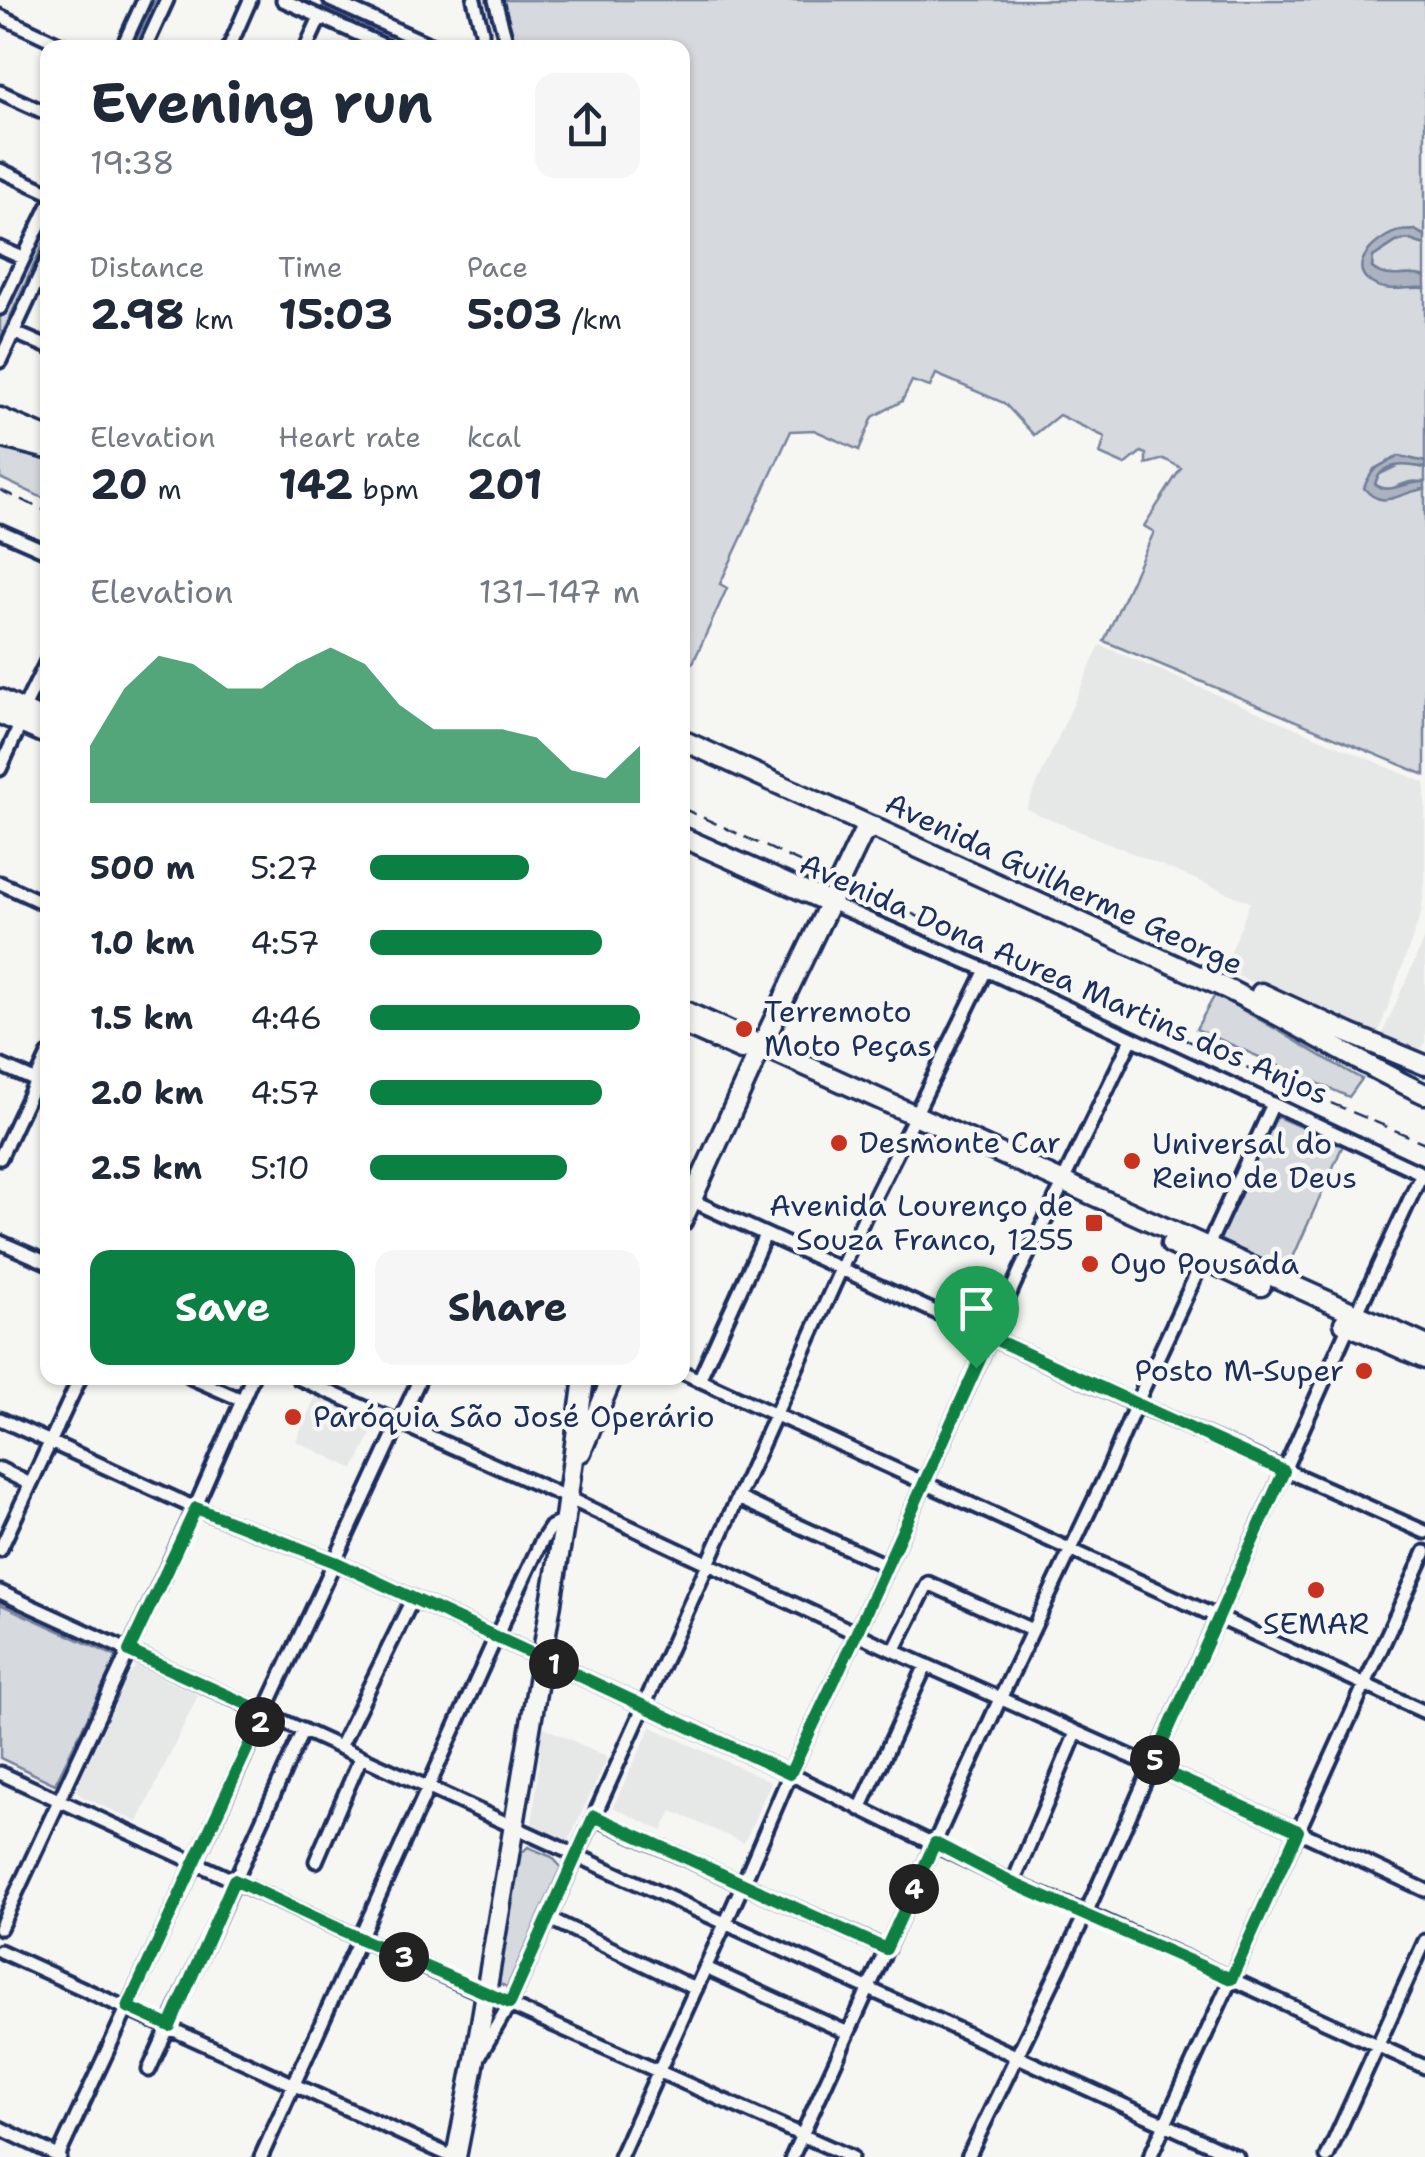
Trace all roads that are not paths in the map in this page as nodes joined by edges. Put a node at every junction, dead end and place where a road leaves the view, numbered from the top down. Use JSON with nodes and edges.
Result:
{"nodes":[{"id":1,"x":167,"y":0,"type":"edge"},
{"id":2,"x":250,"y":0,"type":"edge"},
{"id":3,"x":283,"y":0,"type":"edge"},
{"id":4,"x":330,"y":0,"type":"edge"},
{"id":5,"x":474,"y":0,"type":"edge"},
{"id":6,"x":495,"y":0,"type":"edge"},
{"id":7,"x":140,"y":1,"type":"edge"},
{"id":8,"x":0,"y":16,"type":"edge"},
{"id":9,"x":320,"y":16,"type":"junction"},
{"id":10,"x":51,"y":40,"type":"edge"},
{"id":11,"x":125,"y":40,"type":"edge"},
{"id":12,"x":149,"y":40,"type":"edge"},
{"id":13,"x":232,"y":40,"type":"edge"},
{"id":14,"x":310,"y":40,"type":"edge"},
{"id":15,"x":370,"y":40,"type":"edge"},
{"id":16,"x":420,"y":40,"type":"edge"},
{"id":17,"x":482,"y":40,"type":"edge"},
{"id":18,"x":506,"y":40,"type":"edge"},
{"id":19,"x":0,"y":92,"type":"edge"},
{"id":20,"x":40,"y":110,"type":"edge"},
{"id":21,"x":0,"y":170,"type":"edge"},
{"id":22,"x":40,"y":188,"type":"edge"},
{"id":23,"x":40,"y":223,"type":"edge"},
{"id":24,"x":0,"y":248,"type":"edge"},
{"id":25,"x":24,"y":258,"type":"junction"},
{"id":26,"x":40,"y":277,"type":"edge"},
{"id":27,"x":0,"y":308,"type":"edge"},
{"id":28,"x":14,"y":332,"type":"junction"},
{"id":29,"x":40,"y":343,"type":"edge"},
{"id":30,"x":0,"y":360,"type":"edge"},
{"id":31,"x":5,"y":418,"type":"edge"},
{"id":32,"x":40,"y":434,"type":"edge"},
{"id":33,"x":0,"y":437,"type":"edge"},
{"id":34,"x":40,"y":448,"type":"edge"},
{"id":35,"x":0,"y":531,"type":"edge"},
{"id":36,"x":40,"y":548,"type":"edge"},
{"id":37,"x":40,"y":678,"type":"edge"},
{"id":38,"x":0,"y":700,"type":"edge"},
{"id":39,"x":0,"y":714,"type":"edge"},
{"id":40,"x":22,"y":717,"type":"junction"},
{"id":41,"x":40,"y":720,"type":"edge"},
{"id":42,"x":40,"y":729,"type":"edge"},
{"id":43,"x":690,"y":734,"type":"edge"},
{"id":44,"x":690,"y":744,"type":"edge"},
{"id":45,"x":0,"y":769,"type":"edge"},
{"id":46,"x":866,"y":827,"type":"junction"},
{"id":47,"x":690,"y":843,"type":"edge"},
{"id":48,"x":0,"y":883,"type":"edge"},
{"id":49,"x":40,"y":900,"type":"edge"},
{"id":50,"x":830,"y":903,"type":"junction"},
{"id":51,"x":986,"y":970,"type":"junction"},
{"id":52,"x":690,"y":1014,"type":"edge"},
{"id":53,"x":690,"y":1027,"type":"edge"},
{"id":54,"x":1132,"y":1038,"type":"junction"},
{"id":55,"x":759,"y":1052,"type":"junction"},
{"id":56,"x":1424,"y":1064,"type":"edge"},
{"id":57,"x":0,"y":1065,"type":"edge"},
{"id":58,"x":40,"y":1082,"type":"edge"},
{"id":59,"x":40,"y":1087,"type":"edge"},
{"id":60,"x":1421,"y":1092,"type":"edge"},
{"id":61,"x":1273,"y":1104,"type":"junction"},
{"id":62,"x":913,"y":1119,"type":"junction"},
{"id":63,"x":0,"y":1158,"type":"edge"},
{"id":64,"x":1423,"y":1174,"type":"edge"},
{"id":65,"x":1061,"y":1187,"type":"junction"},
{"id":66,"x":690,"y":1192,"type":"edge"},
{"id":67,"x":690,"y":1199,"type":"edge"},
{"id":68,"x":765,"y":1235,"type":"junction"},
{"id":69,"x":0,"y":1242,"type":"edge"},
{"id":70,"x":1205,"y":1254,"type":"junction"},
{"id":71,"x":40,"y":1260,"type":"edge"},
{"id":72,"x":841,"y":1269,"type":"junction"},
{"id":73,"x":1353,"y":1320,"type":"junction"},
{"id":74,"x":990,"y":1337,"type":"junction"},
{"id":75,"x":1425,"y":1345,"type":"edge"},
{"id":76,"x":1425,"y":1359,"type":"edge"},
{"id":77,"x":690,"y":1376,"type":"edge"},
{"id":78,"x":699,"y":1380,"type":"junction"},
{"id":79,"x":77,"y":1385,"type":"edge"},
{"id":80,"x":208,"y":1385,"type":"edge"},
{"id":81,"x":249,"y":1385,"type":"edge"},
{"id":82,"x":313,"y":1385,"type":"edge"},
{"id":83,"x":417,"y":1385,"type":"edge"},
{"id":84,"x":583,"y":1385,"type":"edge"},
{"id":85,"x":609,"y":1385,"type":"edge"},
{"id":86,"x":242,"y":1400,"type":"junction"},
{"id":87,"x":1136,"y":1404,"type":"junction"},
{"id":88,"x":775,"y":1416,"type":"junction"},
{"id":89,"x":0,"y":1419,"type":"edge"},
{"id":90,"x":398,"y":1424,"type":"junction"},
{"id":91,"x":50,"y":1440,"type":"junction"},
{"id":92,"x":0,"y":1469,"type":"edge"},
{"id":93,"x":1284,"y":1471,"type":"junction"},
{"id":94,"x":571,"y":1476,"type":"junction"},
{"id":95,"x":30,"y":1484,"type":"junction"},
{"id":96,"x":924,"y":1484,"type":"junction"},
{"id":97,"x":568,"y":1498,"type":"junction"},
{"id":98,"x":738,"y":1498,"type":"junction"},
{"id":99,"x":196,"y":1508,"type":"junction"},
{"id":100,"x":564,"y":1525,"type":"junction"},
{"id":101,"x":1425,"y":1532,"type":"edge"},
{"id":102,"x":1,"y":1545,"type":"edge"},
{"id":103,"x":1068,"y":1550,"type":"junction"},
{"id":104,"x":1425,"y":1552,"type":"edge"},
{"id":105,"x":335,"y":1562,"type":"junction"},
{"id":106,"x":708,"y":1565,"type":"junction"},
{"id":107,"x":887,"y":1566,"type":"junction"},
{"id":108,"x":0,"y":1592,"type":"edge"},
{"id":109,"x":413,"y":1598,"type":"junction"},
{"id":110,"x":1219,"y":1619,"type":"junction"},
{"id":111,"x":1032,"y":1630,"type":"junction"},
{"id":112,"x":856,"y":1634,"type":"junction"},
{"id":113,"x":496,"y":1637,"type":"junction"},
{"id":114,"x":129,"y":1651,"type":"junction"},
{"id":115,"x":894,"y":1651,"type":"junction"},
{"id":116,"x":542,"y":1659,"type":"junction"},
{"id":117,"x":926,"y":1665,"type":"junction"},
{"id":118,"x":1365,"y":1684,"type":"junction"},
{"id":119,"x":1000,"y":1699,"type":"junction"},
{"id":120,"x":644,"y":1706,"type":"junction"},
{"id":121,"x":264,"y":1712,"type":"junction"},
{"id":122,"x":1425,"y":1712,"type":"edge"},
{"id":123,"x":303,"y":1730,"type":"junction"},
{"id":124,"x":1076,"y":1733,"type":"junction"},
{"id":125,"x":340,"y":1747,"type":"junction"},
{"id":126,"x":361,"y":1757,"type":"junction"},
{"id":127,"x":1152,"y":1766,"type":"junction"},
{"id":128,"x":0,"y":1772,"type":"edge"},
{"id":129,"x":790,"y":1774,"type":"junction"},
{"id":130,"x":429,"y":1788,"type":"junction"},
{"id":131,"x":61,"y":1800,"type":"junction"},
{"id":132,"x":860,"y":1808,"type":"junction"},
{"id":133,"x":594,"y":1816,"type":"junction"},
{"id":134,"x":513,"y":1825,"type":"junction"},
{"id":135,"x":1298,"y":1831,"type":"junction"},
{"id":136,"x":935,"y":1843,"type":"junction"},
{"id":137,"x":577,"y":1855,"type":"junction"},
{"id":138,"x":316,"y":1861,"type":"dead end"},
{"id":139,"x":195,"y":1862,"type":"junction"},
{"id":140,"x":234,"y":1880,"type":"junction"},
{"id":141,"x":1012,"y":1883,"type":"junction"},
{"id":142,"x":744,"y":1884,"type":"junction"},
{"id":143,"x":1425,"y":1890,"type":"edge"},
{"id":144,"x":1086,"y":1913,"type":"junction"},
{"id":145,"x":548,"y":1918,"type":"junction"},
{"id":146,"x":726,"y":1924,"type":"junction"},
{"id":147,"x":0,"y":1928,"type":"edge"},
{"id":148,"x":361,"y":1939,"type":"junction"},
{"id":149,"x":1425,"y":1942,"type":"edge"},
{"id":150,"x":886,"y":1949,"type":"junction"},
{"id":151,"x":0,"y":1951,"type":"edge"},
{"id":152,"x":706,"y":1968,"type":"junction"},
{"id":153,"x":1412,"y":1972,"type":"junction"},
{"id":154,"x":1425,"y":1978,"type":"edge"},
{"id":155,"x":1231,"y":1979,"type":"junction"},
{"id":156,"x":696,"y":1989,"type":"junction"},
{"id":157,"x":869,"y":1989,"type":"junction"},
{"id":158,"x":486,"y":1992,"type":"junction"},
{"id":159,"x":510,"y":2003,"type":"junction"},
{"id":160,"x":128,"y":2007,"type":"junction"},
{"id":161,"x":170,"y":2026,"type":"junction"},
{"id":162,"x":848,"y":2034,"type":"junction"},
{"id":163,"x":1377,"y":2046,"type":"junction"},
{"id":164,"x":1015,"y":2056,"type":"junction"},
{"id":165,"x":474,"y":2065,"type":"junction"},
{"id":166,"x":1425,"y":2068,"type":"edge"},
{"id":167,"x":149,"y":2070,"type":"dead end"},
{"id":168,"x":660,"y":2070,"type":"junction"},
{"id":169,"x":294,"y":2084,"type":"junction"},
{"id":170,"x":1165,"y":2124,"type":"junction"},
{"id":171,"x":0,"y":2128,"type":"edge"},
{"id":172,"x":802,"y":2134,"type":"junction"},
{"id":173,"x":433,"y":2153,"type":"edge"},
{"id":174,"x":59,"y":2157,"type":"edge"},
{"id":175,"x":261,"y":2157,"type":"edge"},
{"id":176,"x":455,"y":2157,"type":"edge"},
{"id":177,"x":620,"y":2157,"type":"edge"},
{"id":178,"x":792,"y":2157,"type":"edge"},
{"id":179,"x":850,"y":2157,"type":"edge"},
{"id":180,"x":968,"y":2157,"type":"edge"},
{"id":181,"x":1150,"y":2157,"type":"edge"},
{"id":182,"x":1236,"y":2157,"type":"edge"},
{"id":183,"x":1327,"y":2157,"type":"edge"}],
"edges":[{"from":1,"to":12,"type":"street"},
{"from":2,"to":13,"type":"street"},
{"from":3,"to":9,"type":"street"},
{"from":4,"to":16,"type":"street"},
{"from":5,"to":17,"type":"street"},
{"from":6,"to":18,"type":"street"},
{"from":7,"to":11,"type":"street"},
{"from":8,"to":10,"type":"street"},
{"from":9,"to":14,"type":"street"},
{"from":9,"to":15,"type":"street"},
{"from":19,"to":20,"type":"street"},
{"from":21,"to":22,"type":"street"},
{"from":23,"to":25,"type":"street"},
{"from":24,"to":25,"type":"street"},
{"from":25,"to":27,"type":"street"},
{"from":26,"to":28,"type":"street"},
{"from":28,"to":29,"type":"street"},
{"from":28,"to":30,"type":"street"},
{"from":31,"to":32,"type":"main road"},
{"from":33,"to":34,"type":"main road"},
{"from":35,"to":36,"type":"street"},
{"from":37,"to":40,"type":"street"},
{"from":38,"to":40,"type":"main road"},
{"from":39,"to":40,"type":"main road"},
{"from":40,"to":41,"type":"main road"},
{"from":40,"to":42,"type":"main road"},
{"from":40,"to":45,"type":"street"},
{"from":43,"to":56,"type":"main road","name":"Avenida Guilherme George"},
{"from":44,"to":46,"type":"main road","name":"Avenida Guilherme George"},
{"from":46,"to":50,"type":"main road"},
{"from":46,"to":60,"type":"main road","name":"Avenida Guilherme George"},
{"from":47,"to":50,"type":"main road","name":"Avenida Dona Aurea Martins dos Anjos"},
{"from":48,"to":49,"type":"street"},
{"from":50,"to":51,"type":"street","name":"Avenida Dona Aurea Martins dos Anjos"},
{"from":50,"to":55,"type":"main road"},
{"from":51,"to":54,"type":"street","name":"Avenida Dona Aurea Martins dos Anjos"},
{"from":51,"to":62,"type":"street"},
{"from":52,"to":55,"type":"main road"},
{"from":53,"to":55,"type":"main road"},
{"from":54,"to":61,"type":"street","name":"Avenida Dona Aurea Martins dos Anjos"},
{"from":54,"to":65,"type":"street"},
{"from":55,"to":62,"type":"main road"},
{"from":55,"to":66,"type":"main road"},
{"from":57,"to":58,"type":"street"},
{"from":59,"to":63,"type":"street"},
{"from":61,"to":64,"type":"street","name":"Avenida Dona Aurea Martins dos Anjos"},
{"from":61,"to":70,"type":"street"},
{"from":62,"to":65,"type":"main road"},
{"from":62,"to":72,"type":"street"},
{"from":64,"to":73,"type":"street"},
{"from":65,"to":70,"type":"main road"},
{"from":65,"to":74,"type":"street"},
{"from":67,"to":68,"type":"street"},
{"from":68,"to":72,"type":"street"},
{"from":68,"to":78,"type":"street"},
{"from":69,"to":71,"type":"street"},
{"from":70,"to":73,"type":"main road"},
{"from":70,"to":87,"type":"street"},
{"from":72,"to":74,"type":"street"},
{"from":72,"to":88,"type":"street"},
{"from":73,"to":75,"type":"main road"},
{"from":73,"to":76,"type":"main road"},
{"from":73,"to":93,"type":"street"},
{"from":74,"to":87,"type":"street"},
{"from":74,"to":96,"type":"street"},
{"from":77,"to":78,"type":"street"},
{"from":78,"to":88,"type":"street"},
{"from":79,"to":91,"type":"street"},
{"from":80,"to":86,"type":"street"},
{"from":81,"to":86,"type":"street"},
{"from":82,"to":90,"type":"street"},
{"from":83,"to":90,"type":"street"},
{"from":84,"to":94,"type":"main road"},
{"from":85,"to":94,"type":"main road"},
{"from":86,"to":99,"type":"street"},
{"from":87,"to":93,"type":"street"},
{"from":87,"to":103,"type":"street"},
{"from":88,"to":96,"type":"street"},
{"from":88,"to":98,"type":"street"},
{"from":89,"to":91,"type":"street"},
{"from":90,"to":97,"type":"street"},
{"from":90,"to":105,"type":"street"},
{"from":91,"to":95,"type":"street"},
{"from":91,"to":99,"type":"street"},
{"from":92,"to":95,"type":"street"},
{"from":93,"to":101,"type":"street"},
{"from":93,"to":110,"type":"street"},
{"from":94,"to":97,"type":"main road"},
{"from":95,"to":102,"type":"street"},
{"from":96,"to":103,"type":"street"},
{"from":96,"to":107,"type":"street"},
{"from":97,"to":100,"type":"main road"},
{"from":97,"to":106,"type":"street"},
{"from":98,"to":106,"type":"street"},
{"from":98,"to":107,"type":"street"},
{"from":99,"to":105,"type":"street"},
{"from":99,"to":114,"type":"street"},
{"from":100,"to":113,"type":"street"},
{"from":100,"to":116,"type":"main road"},
{"from":103,"to":110,"type":"street"},
{"from":103,"to":111,"type":"street"},
{"from":104,"to":118,"type":"street"},
{"from":105,"to":109,"type":"street"},
{"from":105,"to":121,"type":"street"},
{"from":106,"to":112,"type":"street"},
{"from":106,"to":120,"type":"street"},
{"from":107,"to":112,"type":"street"},
{"from":108,"to":114,"type":"street"},
{"from":109,"to":113,"type":"street"},
{"from":109,"to":125,"type":"street"},
{"from":110,"to":118,"type":"street"},
{"from":110,"to":127,"type":"street"},
{"from":111,"to":115,"type":"street"},
{"from":111,"to":119,"type":"street"},
{"from":112,"to":115,"type":"street"},
{"from":112,"to":129,"type":"street"},
{"from":113,"to":116,"type":"street"},
{"from":113,"to":130,"type":"street"},
{"from":114,"to":121,"type":"street"},
{"from":114,"to":131,"type":"street"},
{"from":115,"to":117,"type":"street"},
{"from":116,"to":120,"type":"street"},
{"from":116,"to":134,"type":"main road"},
{"from":117,"to":119,"type":"street"},
{"from":117,"to":132,"type":"street"},
{"from":118,"to":122,"type":"street"},
{"from":118,"to":135,"type":"street"},
{"from":119,"to":124,"type":"street"},
{"from":119,"to":136,"type":"street"},
{"from":120,"to":129,"type":"street"},
{"from":120,"to":133,"type":"street"},
{"from":121,"to":123,"type":"street"},
{"from":121,"to":139,"type":"street"},
{"from":123,"to":125,"type":"street"},
{"from":123,"to":140,"type":"street"},
{"from":124,"to":127,"type":"street"},
{"from":124,"to":141,"type":"street"},
{"from":125,"to":126,"type":"street"},
{"from":126,"to":130,"type":"street"},
{"from":126,"to":138,"type":"street"},
{"from":127,"to":135,"type":"street"},
{"from":127,"to":144,"type":"street"},
{"from":128,"to":131,"type":"street"},
{"from":129,"to":132,"type":"street"},
{"from":129,"to":142,"type":"street"},
{"from":130,"to":134,"type":"street"},
{"from":130,"to":148,"type":"street"},
{"from":131,"to":139,"type":"street"},
{"from":131,"to":147,"type":"street"},
{"from":132,"to":136,"type":"street"},
{"from":133,"to":137,"type":"street"},
{"from":133,"to":142,"type":"street"},
{"from":134,"to":137,"type":"street"},
{"from":134,"to":158,"type":"main road"},
{"from":135,"to":143,"type":"street"},
{"from":135,"to":155,"type":"street"},
{"from":136,"to":141,"type":"street"},
{"from":136,"to":150,"type":"street"},
{"from":137,"to":145,"type":"street"},
{"from":137,"to":146,"type":"street"},
{"from":139,"to":140,"type":"street"},
{"from":139,"to":160,"type":"street"},
{"from":140,"to":148,"type":"street"},
{"from":140,"to":161,"type":"street"},
{"from":141,"to":144,"type":"street"},
{"from":142,"to":146,"type":"street"},
{"from":142,"to":150,"type":"street"},
{"from":144,"to":155,"type":"street"},
{"from":144,"to":164,"type":"street"},
{"from":145,"to":156,"type":"street"},
{"from":145,"to":159,"type":"street"},
{"from":146,"to":152,"type":"street"},
{"from":146,"to":157,"type":"street"},
{"from":148,"to":158,"type":"street"},
{"from":148,"to":169,"type":"street"},
{"from":149,"to":153,"type":"street"},
{"from":150,"to":157,"type":"street"},
{"from":151,"to":160,"type":"street"},
{"from":152,"to":156,"type":"street"},
{"from":152,"to":162,"type":"street"},
{"from":153,"to":154,"type":"street"},
{"from":153,"to":163,"type":"street"},
{"from":155,"to":163,"type":"street"},
{"from":155,"to":170,"type":"street"},
{"from":156,"to":168,"type":"street"},
{"from":157,"to":162,"type":"street"},
{"from":157,"to":164,"type":"street"},
{"from":158,"to":159,"type":"street"},
{"from":158,"to":165,"type":"main road"},
{"from":159,"to":165,"type":"street"},
{"from":159,"to":168,"type":"street"},
{"from":160,"to":161,"type":"street"},
{"from":160,"to":174,"type":"street"},
{"from":161,"to":167,"type":"street"},
{"from":161,"to":169,"type":"street"},
{"from":162,"to":172,"type":"street"},
{"from":163,"to":166,"type":"street"},
{"from":163,"to":183,"type":"street"},
{"from":164,"to":170,"type":"street"},
{"from":164,"to":180,"type":"street"},
{"from":165,"to":176,"type":"main road"},
{"from":168,"to":172,"type":"street"},
{"from":168,"to":177,"type":"street"},
{"from":169,"to":173,"type":"street"},
{"from":169,"to":175,"type":"street"},
{"from":170,"to":181,"type":"street"},
{"from":170,"to":182,"type":"street"},
{"from":171,"to":174,"type":"street"},
{"from":172,"to":178,"type":"street"},
{"from":172,"to":179,"type":"street"},
{"from":173,"to":176,"type":"street"}]}
